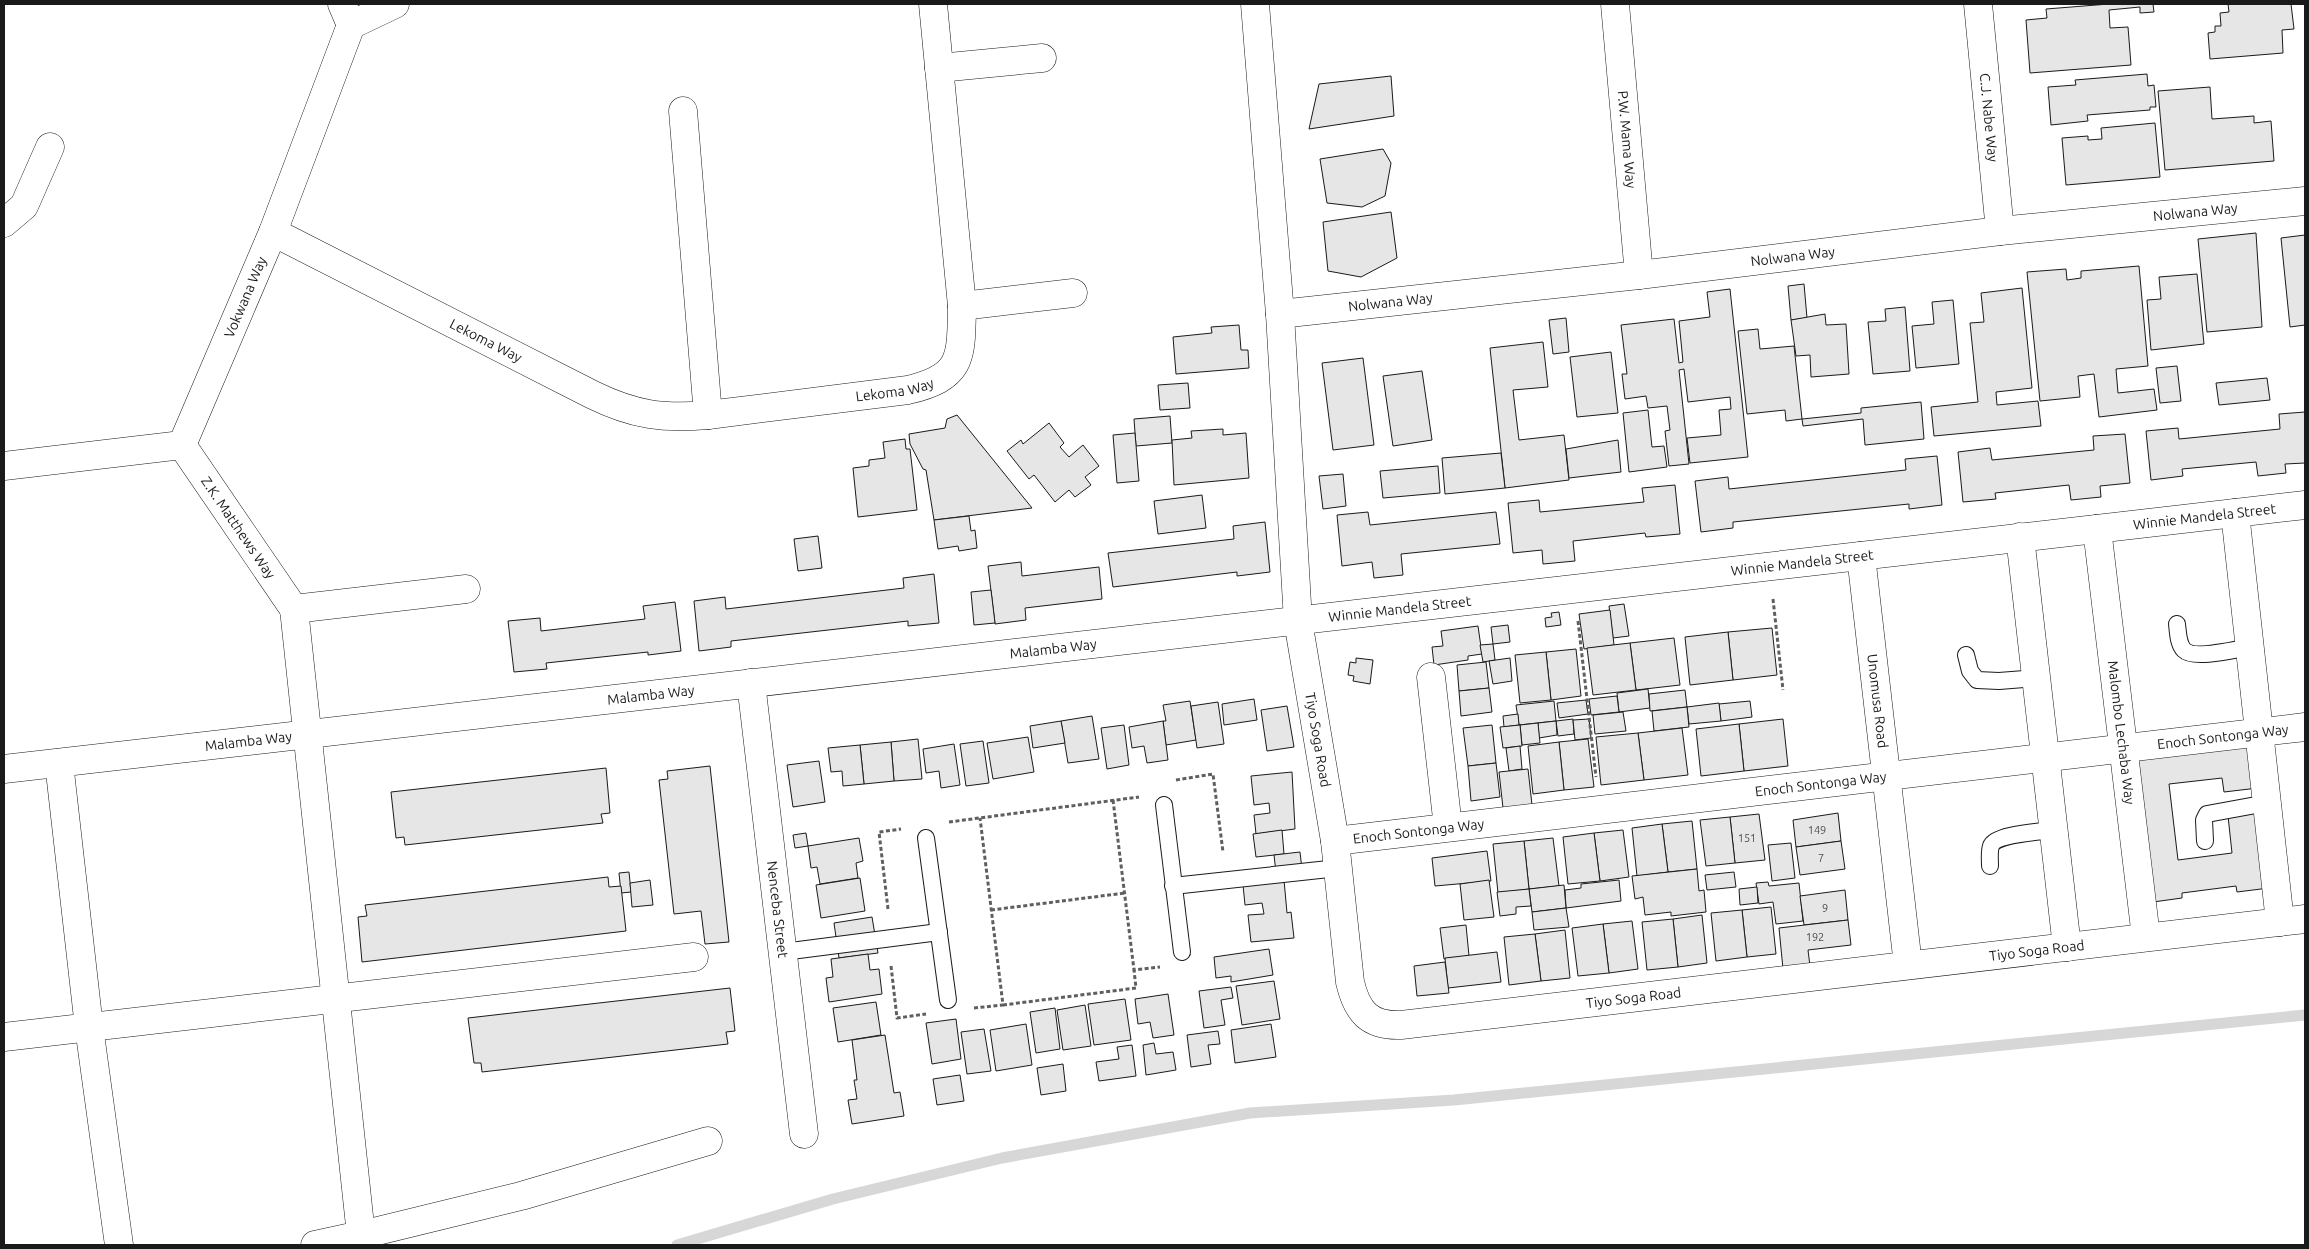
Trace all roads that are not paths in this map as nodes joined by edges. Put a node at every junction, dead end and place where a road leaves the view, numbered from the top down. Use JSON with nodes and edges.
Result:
{"nodes":[{"id":1,"x":395,"y":4,"type":"edge"},
{"id":2,"x":933,"y":4,"type":"edge"},
{"id":3,"x":1255,"y":4,"type":"edge"},
{"id":4,"x":1615,"y":4,"type":"edge"},
{"id":5,"x":1978,"y":4,"type":"edge"},
{"id":6,"x":347,"y":14,"type":"edge"},
{"id":7,"x":1042,"y":58,"type":"dead end"},
{"id":8,"x":939,"y":68,"type":"junction"},
{"id":9,"x":683,"y":111,"type":"dead end"},
{"id":10,"x":50,"y":147,"type":"dead end"},
{"id":11,"x":2305,"y":201,"type":"edge"},
{"id":12,"x":4,"y":223,"type":"edge"},
{"id":13,"x":2000,"y":231,"type":"junction"},
{"id":14,"x":273,"y":232,"type":"junction"},
{"id":15,"x":1639,"y":275,"type":"junction"},
{"id":16,"x":1073,"y":292,"type":"dead end"},
{"id":17,"x":962,"y":306,"type":"junction"},
{"id":18,"x":1280,"y":314,"type":"junction"},
{"id":19,"x":708,"y":415,"type":"junction"},
{"id":20,"x":182,"y":445,"type":"junction"},
{"id":21,"x":4,"y":466,"type":"edge"},
{"id":22,"x":2305,"y":505,"type":"edge"},
{"id":23,"x":2235,"y":513,"type":"junction"},
{"id":24,"x":2097,"y":529,"type":"junction"},
{"id":25,"x":2020,"y":537,"type":"junction"},
{"id":26,"x":1861,"y":556,"type":"junction"},
{"id":27,"x":466,"y":589,"type":"dead end"},
{"id":28,"x":294,"y":609,"type":"junction"},
{"id":29,"x":1298,"y":621,"type":"junction"},
{"id":30,"x":2176,"y":624,"type":"dead end"},
{"id":31,"x":2250,"y":647,"type":"junction"},
{"id":32,"x":1966,"y":655,"type":"dead end"},
{"id":33,"x":1431,"y":677,"type":"dead end"},
{"id":34,"x":2036,"y":678,"type":"junction"},
{"id":35,"x":751,"y":683,"type":"junction"},
{"id":36,"x":2305,"y":726,"type":"edge"},
{"id":37,"x":2260,"y":732,"type":"junction"},
{"id":38,"x":309,"y":734,"type":"junction"},
{"id":39,"x":2123,"y":748,"type":"junction"},
{"id":40,"x":2045,"y":757,"type":"junction"},
{"id":41,"x":59,"y":763,"type":"junction"},
{"id":42,"x":4,"y":769,"type":"edge"},
{"id":43,"x":1887,"y":776,"type":"junction"},
{"id":44,"x":2267,"y":803,"type":"junction"},
{"id":45,"x":1164,"y":806,"type":"dead end"},
{"id":46,"x":1448,"y":827,"type":"junction"},
{"id":47,"x":2052,"y":830,"type":"junction"},
{"id":48,"x":926,"y":838,"type":"dead end"},
{"id":49,"x":1335,"y":841,"type":"junction"},
{"id":50,"x":2205,"y":841,"type":"dead end"},
{"id":51,"x":1990,"y":866,"type":"dead end"},
{"id":52,"x":1338,"y":868,"type":"junction"},
{"id":53,"x":1174,"y":886,"type":"junction"},
{"id":54,"x":2293,"y":920,"type":"edge"},
{"id":55,"x":939,"y":932,"type":"junction"},
{"id":56,"x":2146,"y":937,"type":"junction"},
{"id":57,"x":2067,"y":947,"type":"junction"},
{"id":58,"x":783,"y":952,"type":"junction"},
{"id":59,"x":1182,"y":952,"type":"dead end"},
{"id":60,"x":694,"y":957,"type":"dead end"},
{"id":61,"x":1908,"y":965,"type":"junction"},
{"id":62,"x":335,"y":998,"type":"junction"},
{"id":63,"x":948,"y":1000,"type":"dead end"},
{"id":64,"x":90,"y":1027,"type":"junction"},
{"id":65,"x":4,"y":1037,"type":"edge"},
{"id":66,"x":804,"y":1134,"type":"dead end"},
{"id":67,"x":708,"y":1141,"type":"dead end"},
{"id":68,"x":361,"y":1235,"type":"junction"},
{"id":69,"x":119,"y":1245,"type":"edge"},
{"id":70,"x":315,"y":1245,"type":"edge"}],
"edges":[{"from":1,"to":6,"type":"street","name":"Vokwana Way"},
{"from":2,"to":8,"type":"street","name":"Lekoma Way"},
{"from":3,"to":18,"type":"street"},
{"from":4,"to":15,"type":"street","name":"P.W. Mama Way"},
{"from":5,"to":13,"type":"street","name":"C.J. Nabe Way"},
{"from":6,"to":14,"type":"street","name":"Vokwana Way"},
{"from":7,"to":8,"type":"street"},
{"from":8,"to":17,"type":"street","name":"Lekoma Way"},
{"from":9,"to":19,"type":"street"},
{"from":10,"to":12,"type":"street"},
{"from":11,"to":13,"type":"street","name":"Nolwana Way"},
{"from":13,"to":15,"type":"street","name":"Nolwana Way"},
{"from":14,"to":19,"type":"street","name":"Lekoma Way"},
{"from":14,"to":20,"type":"street","name":"Vokwana Way"},
{"from":15,"to":18,"type":"street","name":"Nolwana Way"},
{"from":16,"to":17,"type":"street"},
{"from":17,"to":19,"type":"street","name":"Lekoma Way"},
{"from":18,"to":29,"type":"street"},
{"from":20,"to":21,"type":"street"},
{"from":20,"to":28,"type":"street","name":"Z.K. Matthews Way"},
{"from":22,"to":23,"type":"street","name":"Winnie Mandela Street"},
{"from":23,"to":24,"type":"street","name":"Winnie Mandela Street"},
{"from":23,"to":31,"type":"street"},
{"from":24,"to":25,"type":"street","name":"Winnie Mandela Street"},
{"from":24,"to":39,"type":"street","name":"Malombo Lechaba Way"},
{"from":25,"to":26,"type":"street","name":"Winnie Mandela Street"},
{"from":25,"to":34,"type":"street"},
{"from":26,"to":29,"type":"street","name":"Winnie Mandela Street"},
{"from":26,"to":43,"type":"street","name":"Unomusa Road"},
{"from":27,"to":28,"type":"street"},
{"from":28,"to":38,"type":"street","name":"Z.K. Matthews Way"},
{"from":29,"to":35,"type":"street","name":"Malamba Way"},
{"from":29,"to":49,"type":"street","name":"Tiyo Soga Road"},
{"from":30,"to":31,"type":"lane"},
{"from":31,"to":37,"type":"street"},
{"from":32,"to":34,"type":"lane"},
{"from":33,"to":46,"type":"street"},
{"from":34,"to":40,"type":"street"},
{"from":35,"to":38,"type":"street","name":"Malamba Way"},
{"from":35,"to":58,"type":"street","name":"Nenceba Street"},
{"from":36,"to":37,"type":"street","name":"Enoch Sontonga Way"},
{"from":37,"to":39,"type":"street","name":"Enoch Sontonga Way"},
{"from":37,"to":44,"type":"street"},
{"from":38,"to":41,"type":"street","name":"Malamba Way"},
{"from":38,"to":62,"type":"street","name":"Z.K. Matthews Way"},
{"from":39,"to":40,"type":"street","name":"Enoch Sontonga Way"},
{"from":39,"to":56,"type":"street","name":"Malombo Lechaba Way"},
{"from":40,"to":43,"type":"street","name":"Enoch Sontonga Way"},
{"from":40,"to":47,"type":"street"},
{"from":41,"to":42,"type":"street","name":"Malamba Way"},
{"from":41,"to":64,"type":"street"},
{"from":43,"to":46,"type":"street","name":"Enoch Sontonga Way"},
{"from":43,"to":61,"type":"street","name":"Unomusa Road"},
{"from":44,"to":50,"type":"lane"},
{"from":44,"to":54,"type":"street"},
{"from":45,"to":53,"type":"lane"},
{"from":46,"to":49,"type":"street","name":"Enoch Sontonga Way"},
{"from":47,"to":51,"type":"lane"},
{"from":47,"to":57,"type":"street"},
{"from":48,"to":55,"type":"lane"},
{"from":49,"to":52,"type":"street","name":"Tiyo Soga Road"},
{"from":52,"to":53,"type":"lane"},
{"from":52,"to":61,"type":"street","name":"Tiyo Soga Road"},
{"from":53,"to":59,"type":"lane"},
{"from":54,"to":56,"type":"street","name":"Tiyo Soga Road"},
{"from":55,"to":58,"type":"lane"},
{"from":55,"to":63,"type":"lane"},
{"from":56,"to":57,"type":"street","name":"Tiyo Soga Road"},
{"from":57,"to":61,"type":"street","name":"Tiyo Soga Road"},
{"from":58,"to":66,"type":"street","name":"Nenceba Street"},
{"from":60,"to":62,"type":"street"},
{"from":62,"to":64,"type":"street"},
{"from":62,"to":68,"type":"street","name":"Z.K. Matthews Way"},
{"from":64,"to":65,"type":"street"},
{"from":64,"to":69,"type":"street"},
{"from":67,"to":68,"type":"street"},
{"from":68,"to":70,"type":"street"}]}
